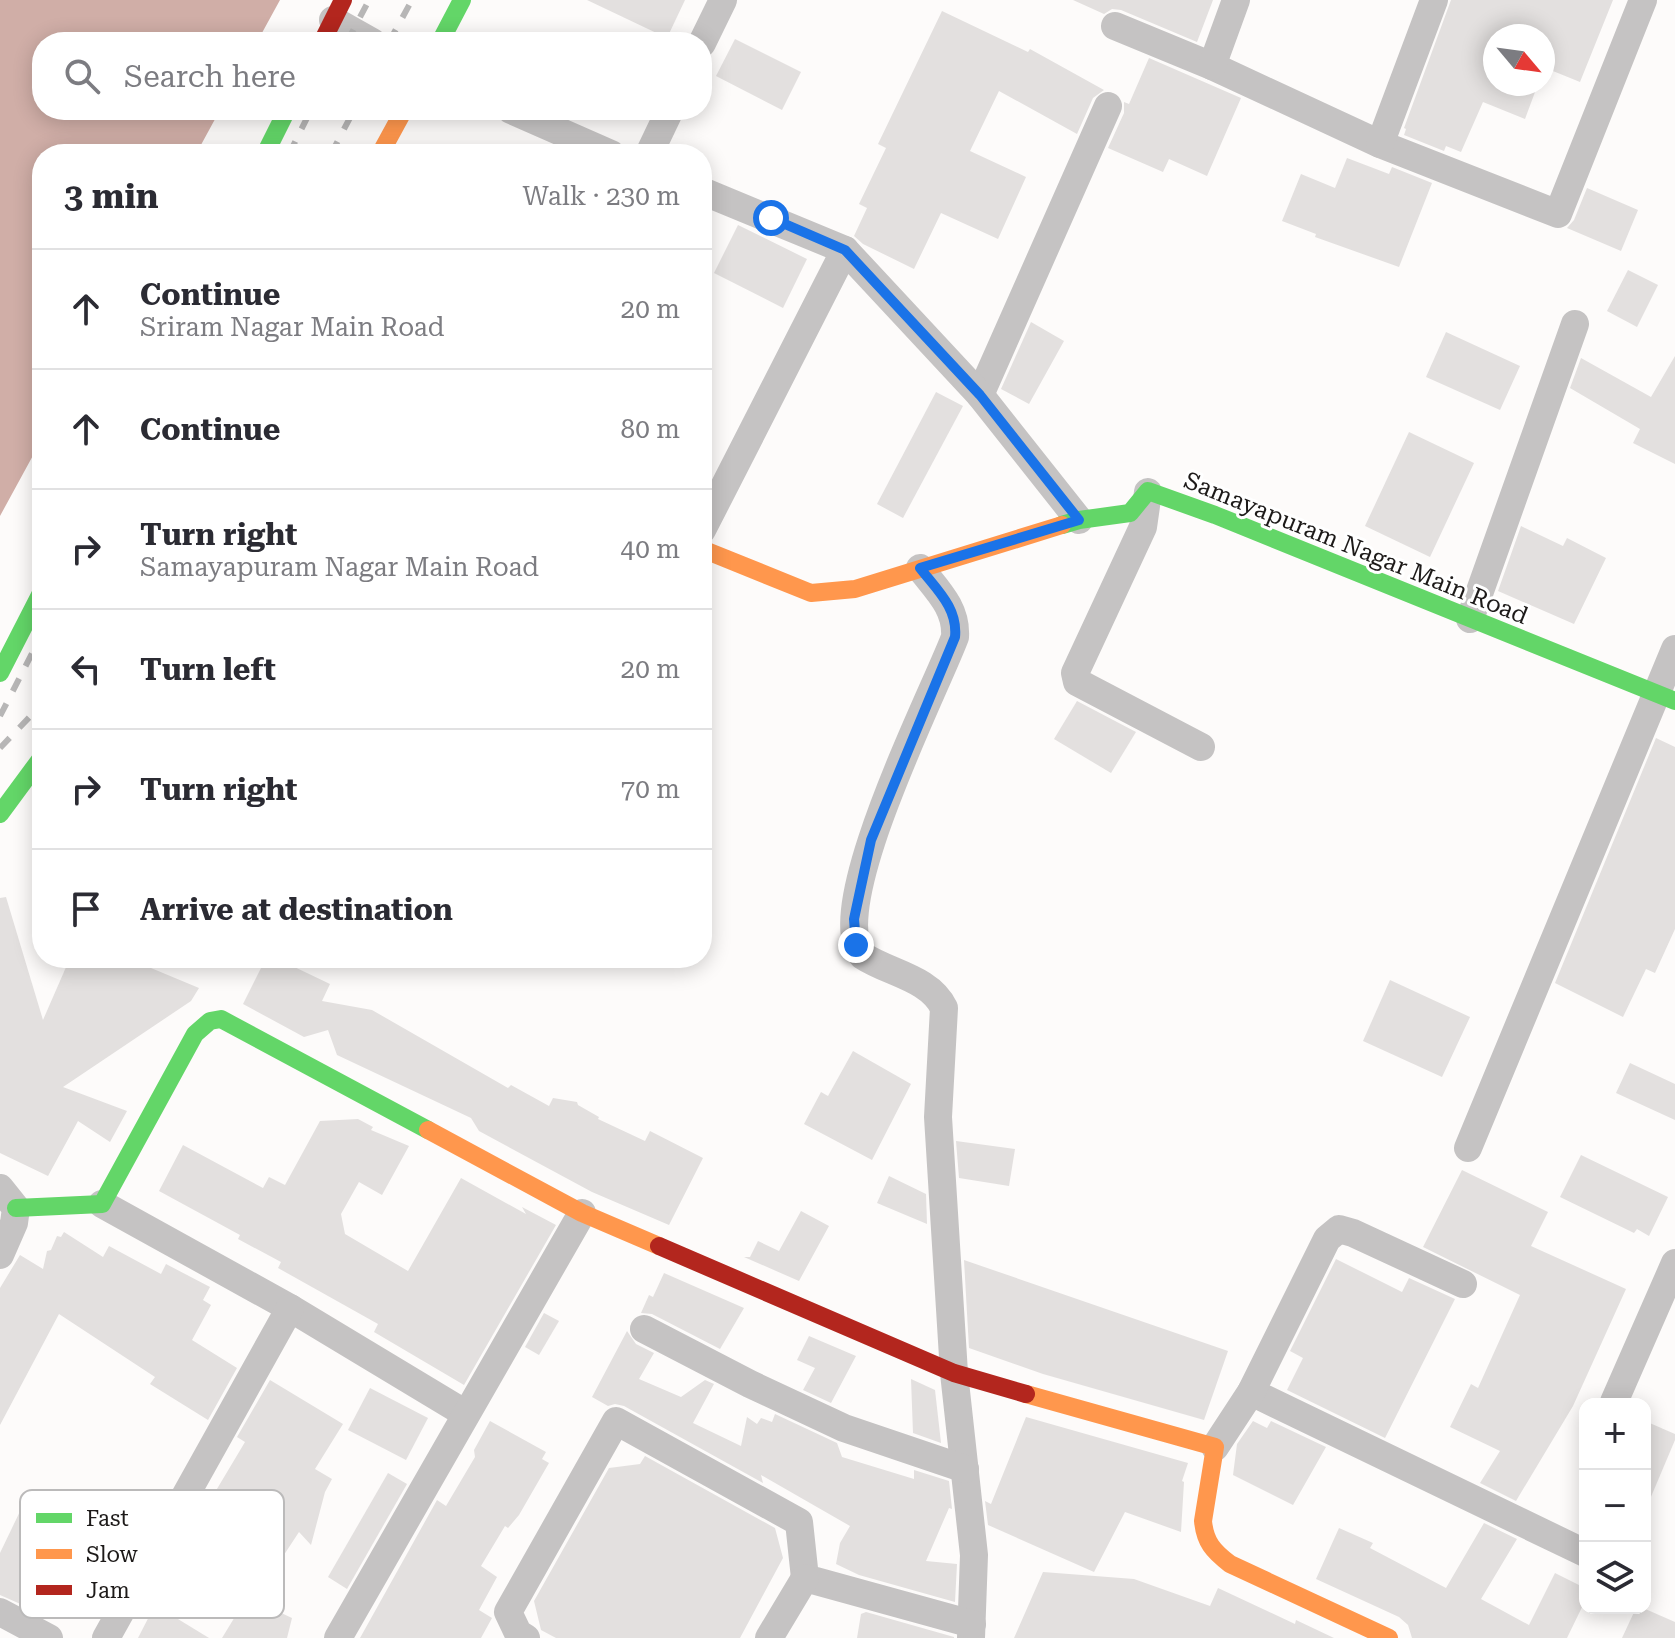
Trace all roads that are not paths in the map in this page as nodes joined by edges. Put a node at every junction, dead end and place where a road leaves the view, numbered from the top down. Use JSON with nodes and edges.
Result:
{"nodes":[{"id":1,"x":462,"y":0,"type":"edge"},
{"id":2,"x":723,"y":0,"type":"edge"},
{"id":3,"x":1236,"y":0,"type":"edge"},
{"id":4,"x":1434,"y":0,"type":"edge"},
{"id":5,"x":1643,"y":0,"type":"edge"},
{"id":6,"x":333,"y":21,"type":"edge"},
{"id":7,"x":1115,"y":26,"type":"dead end"},
{"id":8,"x":353,"y":32,"type":"edge"},
{"id":9,"x":445,"y":32,"type":"edge"},
{"id":10,"x":707,"y":32,"type":"edge"},
{"id":11,"x":1212,"y":66,"type":"junction"},
{"id":12,"x":1108,"y":106,"type":"dead end"},
{"id":13,"x":282,"y":120,"type":"edge"},
{"id":14,"x":399,"y":120,"type":"edge"},
{"id":15,"x":534,"y":120,"type":"edge"},
{"id":16,"x":665,"y":120,"type":"edge"},
{"id":17,"x":270,"y":144,"type":"edge"},
{"id":18,"x":385,"y":144,"type":"edge"},
{"id":19,"x":588,"y":144,"type":"edge"},
{"id":20,"x":654,"y":144,"type":"edge"},
{"id":21,"x":1380,"y":144,"type":"junction"},
{"id":22,"x":712,"y":195,"type":"edge"},
{"id":23,"x":845,"y":250,"type":"junction"},
{"id":24,"x":1575,"y":324,"type":"dead end"},
{"id":25,"x":980,"y":395,"type":"junction"},
{"id":26,"x":1148,"y":491,"type":"junction"},
{"id":27,"x":712,"y":510,"type":"edge"},
{"id":28,"x":1079,"y":520,"type":"junction"},
{"id":29,"x":712,"y":553,"type":"edge"},
{"id":30,"x":920,"y":568,"type":"junction"},
{"id":31,"x":32,"y":611,"type":"edge"},
{"id":32,"x":1470,"y":619,"type":"junction"},
{"id":33,"x":1675,"y":649,"type":"edge"},
{"id":34,"x":0,"y":673,"type":"edge"},
{"id":35,"x":1666,"y":697,"type":"edge"},
{"id":36,"x":1201,"y":747,"type":"dead end"},
{"id":37,"x":32,"y":771,"type":"edge"},
{"id":38,"x":0,"y":814,"type":"edge"},
{"id":39,"x":1468,"y":1148,"type":"dead end"},
{"id":40,"x":8,"y":1198,"type":"edge"},
{"id":41,"x":102,"y":1204,"type":"junction"},
{"id":42,"x":582,"y":1213,"type":"junction"},
{"id":43,"x":0,"y":1255,"type":"edge"},
{"id":44,"x":1675,"y":1263,"type":"edge"},
{"id":45,"x":1463,"y":1284,"type":"dead end"},
{"id":46,"x":290,"y":1308,"type":"junction"},
{"id":47,"x":644,"y":1329,"type":"dead end"},
{"id":48,"x":954,"y":1373,"type":"junction"},
{"id":49,"x":1251,"y":1392,"type":"junction"},
{"id":50,"x":1616,"y":1398,"type":"edge"},
{"id":51,"x":466,"y":1414,"type":"junction"},
{"id":52,"x":1215,"y":1447,"type":"junction"},
{"id":53,"x":965,"y":1469,"type":"junction"},
{"id":54,"x":189,"y":1490,"type":"edge"},
{"id":55,"x":1579,"y":1550,"type":"edge"},
{"id":56,"x":805,"y":1578,"type":"junction"},
{"id":57,"x":0,"y":1612,"type":"edge"},
{"id":58,"x":117,"y":1618,"type":"edge"},
{"id":59,"x":971,"y":1631,"type":"edge"},
{"id":60,"x":49,"y":1638,"type":"edge"},
{"id":61,"x":106,"y":1638,"type":"edge"},
{"id":62,"x":338,"y":1638,"type":"edge"},
{"id":63,"x":526,"y":1638,"type":"edge"},
{"id":64,"x":769,"y":1638,"type":"edge"},
{"id":65,"x":1389,"y":1638,"type":"edge"}],
"edges":[{"from":1,"to":9,"type":"street"},
{"from":2,"to":10,"type":"street"},
{"from":3,"to":11,"type":"street"},
{"from":4,"to":21,"type":"street"},
{"from":5,"to":21,"type":"street"},
{"from":6,"to":8,"type":"street"},
{"from":7,"to":11,"type":"street"},
{"from":11,"to":21,"type":"street"},
{"from":12,"to":25,"type":"street"},
{"from":13,"to":17,"type":"street"},
{"from":14,"to":18,"type":"street"},
{"from":15,"to":19,"type":"street"},
{"from":16,"to":20,"type":"street"},
{"from":22,"to":23,"type":"street"},
{"from":23,"to":25,"type":"street"},
{"from":23,"to":27,"type":"street"},
{"from":24,"to":32,"type":"street"},
{"from":25,"to":28,"type":"street"},
{"from":26,"to":28,"type":"street","name":"Samayapuram Nagar Main Road"},
{"from":26,"to":32,"type":"street","name":"Samayapuram Nagar Main Road"},
{"from":26,"to":36,"type":"street"},
{"from":28,"to":30,"type":"street","name":"Samayapuram Nagar Main Road"},
{"from":29,"to":30,"type":"street","name":"Samayapuram Nagar Main Road"},
{"from":30,"to":48,"type":"street"},
{"from":31,"to":34,"type":"street"},
{"from":32,"to":35,"type":"street","name":"Samayapuram Nagar Main Road"},
{"from":33,"to":35,"type":"street"},
{"from":35,"to":39,"type":"street"},
{"from":37,"to":38,"type":"street"},
{"from":40,"to":41,"type":"street"},
{"from":40,"to":43,"type":"street"},
{"from":41,"to":42,"type":"street"},
{"from":41,"to":46,"type":"street"},
{"from":42,"to":48,"type":"street"},
{"from":42,"to":51,"type":"street"},
{"from":44,"to":50,"type":"street"},
{"from":45,"to":49,"type":"street"},
{"from":46,"to":51,"type":"street"},
{"from":46,"to":54,"type":"street"},
{"from":47,"to":53,"type":"street"},
{"from":48,"to":52,"type":"street"},
{"from":48,"to":53,"type":"street"},
{"from":49,"to":52,"type":"street"},
{"from":49,"to":55,"type":"street"},
{"from":51,"to":62,"type":"street"},
{"from":52,"to":65,"type":"street"},
{"from":53,"to":59,"type":"street"},
{"from":56,"to":59,"type":"street"},
{"from":56,"to":63,"type":"street"},
{"from":56,"to":64,"type":"street"},
{"from":57,"to":60,"type":"street"},
{"from":58,"to":61,"type":"street"}]}
